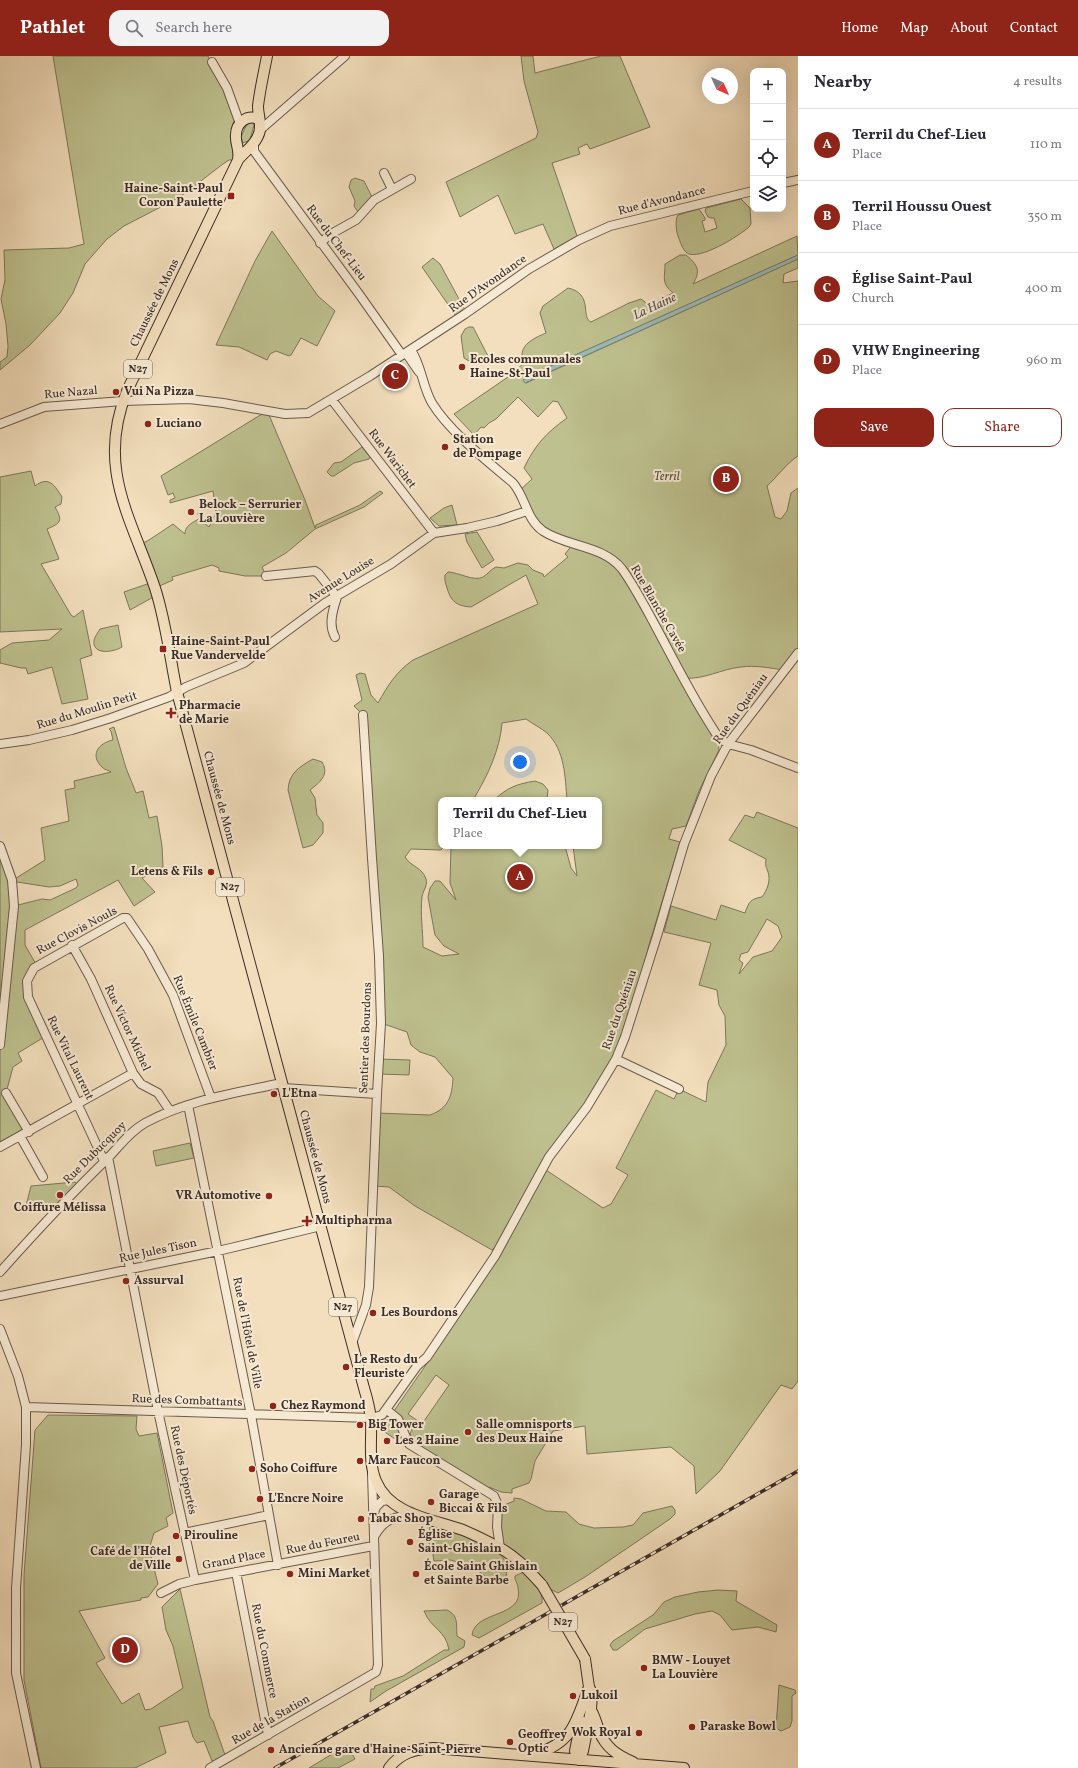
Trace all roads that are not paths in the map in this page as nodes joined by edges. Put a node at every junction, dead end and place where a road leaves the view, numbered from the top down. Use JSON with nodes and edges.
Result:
{"nodes":[{"id":1,"x":267,"y":56,"type":"edge"},
{"id":2,"x":345,"y":56,"type":"edge"},
{"id":3,"x":212,"y":62,"type":"dead end"},
{"id":4,"x":254,"y":118,"type":"junction"},
{"id":5,"x":240,"y":124,"type":"junction"},
{"id":6,"x":260,"y":130,"type":"junction"},
{"id":7,"x":247,"y":147,"type":"junction"},
{"id":8,"x":384,"y":173,"type":"dead end"},
{"id":9,"x":411,"y":179,"type":"dead end"},
{"id":10,"x":798,"y":180,"type":"edge"},
{"id":11,"x":786,"y":182,"type":"edge"},
{"id":12,"x":392,"y":188,"type":"junction"},
{"id":13,"x":750,"y":192,"type":"edge"},
{"id":14,"x":579,"y":240,"type":"joint"},
{"id":15,"x":320,"y":243,"type":"junction"},
{"id":16,"x":406,"y":353,"type":"junction"},
{"id":17,"x":332,"y":400,"type":"junction"},
{"id":18,"x":123,"y":401,"type":"junction"},
{"id":19,"x":0,"y":424,"type":"edge"},
{"id":20,"x":527,"y":511,"type":"junction"},
{"id":21,"x":534,"y":523,"type":"joint"},
{"id":22,"x":434,"y":533,"type":"junction"},
{"id":23,"x":266,"y":576,"type":"dead end"},
{"id":24,"x":337,"y":596,"type":"junction"},
{"id":25,"x":335,"y":637,"type":"dead end"},
{"id":26,"x":797,"y":657,"type":"edge"},
{"id":27,"x":177,"y":692,"type":"junction"},
{"id":28,"x":364,"y":716,"type":"dead end"},
{"id":29,"x":0,"y":744,"type":"edge"},
{"id":30,"x":728,"y":744,"type":"junction"},
{"id":31,"x":798,"y":768,"type":"edge"},
{"id":32,"x":0,"y":846,"type":"edge"},
{"id":33,"x":127,"y":918,"type":"joint"},
{"id":34,"x":72,"y":946,"type":"junction"},
{"id":35,"x":37,"y":966,"type":"joint"},
{"id":36,"x":0,"y":1045,"type":"edge"},
{"id":37,"x":616,"y":1059,"type":"junction"},
{"id":38,"x":133,"y":1073,"type":"junction"},
{"id":39,"x":282,"y":1085,"type":"junction"},
{"id":40,"x":679,"y":1089,"type":"dead end"},
{"id":41,"x":6,"y":1093,"type":"dead end"},
{"id":42,"x":376,"y":1094,"type":"junction"},
{"id":43,"x":211,"y":1098,"type":"junction"},
{"id":44,"x":79,"y":1104,"type":"junction"},
{"id":45,"x":188,"y":1105,"type":"junction"},
{"id":46,"x":170,"y":1111,"type":"junction"},
{"id":47,"x":29,"y":1132,"type":"junction"},
{"id":48,"x":20,"y":1136,"type":"junction"},
{"id":49,"x":0,"y":1148,"type":"edge"},
{"id":50,"x":106,"y":1159,"type":"junction"},
{"id":51,"x":43,"y":1177,"type":"dead end"},
{"id":52,"x":321,"y":1226,"type":"junction"},
{"id":53,"x":218,"y":1251,"type":"junction"},
{"id":54,"x":131,"y":1270,"type":"junction"},
{"id":55,"x":0,"y":1272,"type":"edge"},
{"id":56,"x":0,"y":1296,"type":"edge"},
{"id":57,"x":0,"y":1329,"type":"edge"},
{"id":58,"x":352,"y":1343,"type":"junction"},
{"id":59,"x":26,"y":1407,"type":"junction"},
{"id":60,"x":158,"y":1412,"type":"junction"},
{"id":61,"x":385,"y":1413,"type":"junction"},
{"id":62,"x":251,"y":1414,"type":"junction"},
{"id":63,"x":371,"y":1418,"type":"junction"},
{"id":64,"x":372,"y":1460,"type":"junction"},
{"id":65,"x":392,"y":1503,"type":"junction"},
{"id":66,"x":269,"y":1515,"type":"junction"},
{"id":67,"x":373,"y":1517,"type":"junction"},
{"id":68,"x":422,"y":1517,"type":"junction"},
{"id":69,"x":379,"y":1528,"type":"junction"},
{"id":70,"x":184,"y":1533,"type":"junction"},
{"id":71,"x":373,"y":1542,"type":"junction"},
{"id":72,"x":500,"y":1548,"type":"junction"},
{"id":73,"x":278,"y":1565,"type":"junction"},
{"id":74,"x":236,"y":1572,"type":"junction"},
{"id":75,"x":195,"y":1580,"type":"junction"},
{"id":76,"x":161,"y":1593,"type":"dead end"},
{"id":77,"x":589,"y":1688,"type":"junction"},
{"id":78,"x":343,"y":1692,"type":"joint"},
{"id":79,"x":584,"y":1701,"type":"junction"},
{"id":80,"x":591,"y":1710,"type":"junction"},
{"id":81,"x":268,"y":1735,"type":"junction"},
{"id":82,"x":531,"y":1756,"type":"junction"},
{"id":83,"x":578,"y":1764,"type":"edge"},
{"id":84,"x":637,"y":1765,"type":"junction"},
{"id":85,"x":36,"y":1768,"type":"edge"},
{"id":86,"x":210,"y":1768,"type":"edge"},
{"id":87,"x":389,"y":1768,"type":"edge"},
{"id":88,"x":684,"y":1768,"type":"edge"}],
"edges":[{"from":1,"to":4,"type":"main road"},
{"from":2,"to":6,"type":"street"},
{"from":3,"to":5,"type":"street"},
{"from":4,"to":5,"type":"main road"},
{"from":4,"to":6,"type":"main road"},
{"from":5,"to":7,"type":"main road"},
{"from":6,"to":7,"type":"main road","number":"N27"},
{"from":7,"to":15,"type":"street","name":"Rue du Chef-Lieu"},
{"from":7,"to":18,"type":"main road","name":"Chaussée de Mons","number":"N27"},
{"from":8,"to":12,"type":"street"},
{"from":9,"to":12,"type":"street"},
{"from":10,"to":11,"type":"street"},
{"from":12,"to":15,"type":"street"},
{"from":13,"to":14,"type":"street","name":"Rue d'Avondance"},
{"from":14,"to":16,"type":"street","name":"Rue D'Avondance"},
{"from":15,"to":16,"type":"street","name":"Rue du Chef-Lieu"},
{"from":16,"to":17,"type":"street","name":"Rue D'Avondance"},
{"from":16,"to":20,"type":"street","name":"Rue du Chef-Lieu"},
{"from":17,"to":18,"type":"street","name":"Rue Nazal"},
{"from":17,"to":22,"type":"street","name":"Rue Warichet"},
{"from":18,"to":19,"type":"street","name":"Rue Nazal"},
{"from":18,"to":27,"type":"main road","name":"Chaussée de Mons","number":"N27"},
{"from":20,"to":21,"type":"street","name":"Rue du Chef-Lieu"},
{"from":20,"to":22,"type":"street","name":"Avenue Louise"},
{"from":21,"to":30,"type":"street","name":"Rue Blanche Cavée"},
{"from":22,"to":24,"type":"street","name":"Avenue Louise"},
{"from":23,"to":24,"type":"street"},
{"from":24,"to":25,"type":"street"},
{"from":24,"to":27,"type":"street","name":"Avenue Louise"},
{"from":26,"to":30,"type":"street","name":"Rue du Quéniau"},
{"from":27,"to":29,"type":"street","name":"Rue du Moulin Petit"},
{"from":27,"to":39,"type":"main road","name":"Chaussée de Mons","number":"N27"},
{"from":28,"to":42,"type":"street","name":"Sentier des Bourdons"},
{"from":30,"to":31,"type":"street"},
{"from":30,"to":37,"type":"street","name":"Rue du Quéniau"},
{"from":32,"to":36,"type":"street"},
{"from":33,"to":34,"type":"street","name":"Rue Clovis Nouls"},
{"from":33,"to":43,"type":"street","name":"Rue Émile Cambier"},
{"from":34,"to":35,"type":"street","name":"Rue Clovis Nouls"},
{"from":34,"to":38,"type":"street","name":"Rue Victor Michel"},
{"from":35,"to":44,"type":"street","name":"Rue Vital Laurent"},
{"from":37,"to":40,"type":"street"},
{"from":37,"to":61,"type":"street","name":"Rue du Quéniau"},
{"from":38,"to":44,"type":"street"},
{"from":38,"to":46,"type":"street","name":"Rue Victor Michel"},
{"from":39,"to":42,"type":"street","name":"Rue Dubucquoy"},
{"from":39,"to":43,"type":"street","name":"Rue Dubucquoy"},
{"from":39,"to":52,"type":"main road","name":"Chaussée de Mons","number":"N27"},
{"from":41,"to":47,"type":"street"},
{"from":42,"to":58,"type":"street","name":"Sentier des Bourdons"},
{"from":43,"to":45,"type":"street","name":"Rue Dubucquoy"},
{"from":44,"to":47,"type":"street"},
{"from":44,"to":50,"type":"street","name":"Rue Vital Laurent"},
{"from":45,"to":46,"type":"street","name":"Rue Dubucquoy"},
{"from":45,"to":53,"type":"street","name":"Rue de l'Hôtel de Ville"},
{"from":46,"to":50,"type":"street","name":"Rue Dubucquoy"},
{"from":47,"to":48,"type":"street"},
{"from":48,"to":49,"type":"street"},
{"from":48,"to":51,"type":"street"},
{"from":50,"to":54,"type":"street","name":"Rue Vital Laurent"},
{"from":50,"to":55,"type":"street","name":"Rue Dubucquoy"},
{"from":52,"to":53,"type":"street","name":"Rue Jules Tison"},
{"from":52,"to":58,"type":"main road","name":"Chaussée de Mons","number":"N27"},
{"from":53,"to":54,"type":"street","name":"Rue Jules Tison"},
{"from":53,"to":62,"type":"street","name":"Rue de l'Hôtel de Ville"},
{"from":54,"to":56,"type":"street","name":"Rue Jules Tison"},
{"from":54,"to":60,"type":"street","name":"Rue des Déportés"},
{"from":57,"to":59,"type":"street"},
{"from":58,"to":63,"type":"main road","name":"Chaussée de Mons","number":"N27"},
{"from":59,"to":60,"type":"street","name":"Rue des Combattants"},
{"from":59,"to":85,"type":"street"},
{"from":60,"to":62,"type":"street","name":"Rue des Combattants"},
{"from":60,"to":70,"type":"street","name":"Rue des Déportés"},
{"from":61,"to":63,"type":"street","name":"Rue des Combattants"},
{"from":61,"to":72,"type":"street"},
{"from":62,"to":63,"type":"street","name":"Rue des Combattants"},
{"from":62,"to":66,"type":"street","name":"Rue de l'Hôtel de Ville"},
{"from":63,"to":64,"type":"main road","name":"Chaussée de Mons","number":"N27"},
{"from":64,"to":65,"type":"main road","name":"Chaussée de Mons","number":"N27"},
{"from":64,"to":67,"type":"street","name":"Chaussée de Mons"},
{"from":65,"to":67,"type":"street"},
{"from":65,"to":68,"type":"main road","name":"Chaussée de Mons","number":"N27"},
{"from":65,"to":69,"type":"street","name":"Chaussée de Mons"},
{"from":66,"to":70,"type":"street"},
{"from":66,"to":73,"type":"street","name":"Rue de l'Hôtel de Ville"},
{"from":67,"to":71,"type":"street","name":"Chaussée de Mons"},
{"from":68,"to":69,"type":"street","name":"Chaussée de Mons"},
{"from":68,"to":72,"type":"main road","name":"Chaussée de Mons","number":"N27"},
{"from":69,"to":71,"type":"street","name":"Chaussée de Mons"},
{"from":70,"to":75,"type":"street","name":"Grand Place"},
{"from":71,"to":73,"type":"street","name":"Rue du Feureu"},
{"from":71,"to":78,"type":"street","name":"Chaussée de Mons"},
{"from":72,"to":77,"type":"main road","name":"Chaussée de Mons","number":"N27","bridge":true},
{"from":73,"to":74,"type":"street","name":"Grand Place"},
{"from":74,"to":75,"type":"street","name":"Grand Place"},
{"from":74,"to":81,"type":"street","name":"Rue du Commerce"},
{"from":75,"to":76,"type":"street"},
{"from":77,"to":79,"type":"main road"},
{"from":77,"to":80,"type":"main road","name":"Chaussée de Mons"},
{"from":78,"to":81,"type":"street","name":"Rue de la Station"},
{"from":79,"to":82,"type":"main road"},
{"from":79,"to":83,"type":"main road"},
{"from":80,"to":83,"type":"main road","name":"Chaussée de Mons"},
{"from":80,"to":84,"type":"main road","name":"Chaussée de Mons"},
{"from":81,"to":86,"type":"street","name":"Rue de la Station"},
{"from":82,"to":83,"type":"main road"},
{"from":82,"to":87,"type":"main road"},
{"from":83,"to":84,"type":"main road"},
{"from":84,"to":88,"type":"main road"}]}
